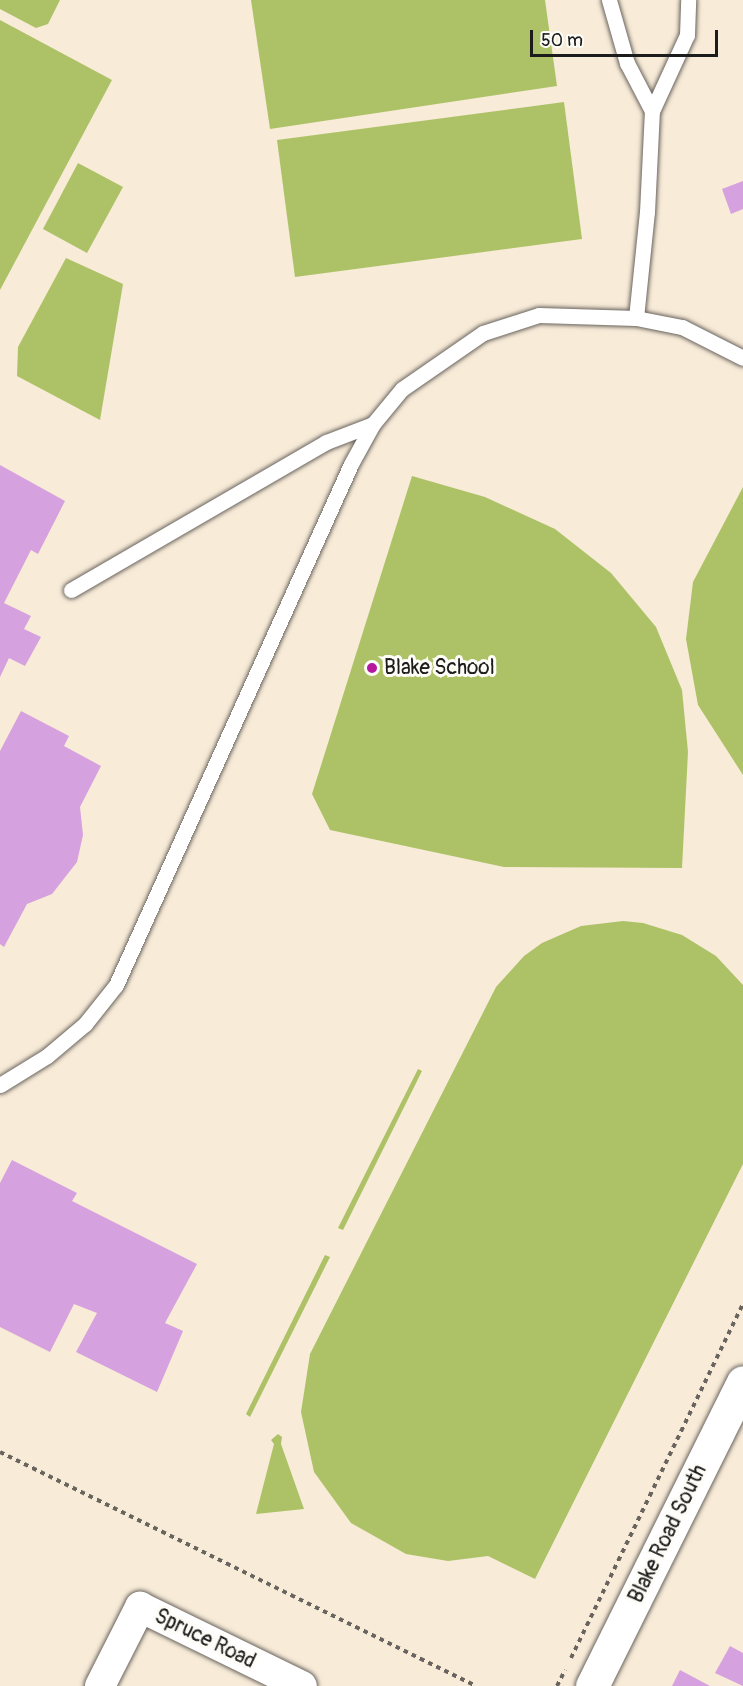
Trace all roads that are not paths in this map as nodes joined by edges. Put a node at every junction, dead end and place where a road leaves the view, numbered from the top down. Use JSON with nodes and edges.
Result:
{"nodes":[{"id":1,"x":609,"y":0,"type":"edge"},
{"id":2,"x":688,"y":0,"type":"edge"},
{"id":3,"x":652,"y":111,"type":"junction"},
{"id":4,"x":636,"y":318,"type":"junction"},
{"id":5,"x":743,"y":358,"type":"edge"},
{"id":6,"x":373,"y":424,"type":"junction"},
{"id":7,"x":71,"y":590,"type":"dead end"},
{"id":8,"x":0,"y":1085,"type":"edge"},
{"id":9,"x":743,"y":1382,"type":"edge"},
{"id":10,"x":100,"y":1686,"type":"edge"},
{"id":11,"x":302,"y":1686,"type":"edge"},
{"id":12,"x":592,"y":1686,"type":"edge"}],
"edges":[{"from":1,"to":3,"type":"lane"},
{"from":2,"to":3,"type":"lane"},
{"from":3,"to":4,"type":"lane"},
{"from":4,"to":5,"type":"lane"},
{"from":4,"to":6,"type":"lane"},
{"from":6,"to":7,"type":"lane"},
{"from":6,"to":8,"type":"lane"},
{"from":9,"to":12,"type":"street","name":"Blake Road South"},
{"from":10,"to":11,"type":"street","name":"Spruce Road"}]}
